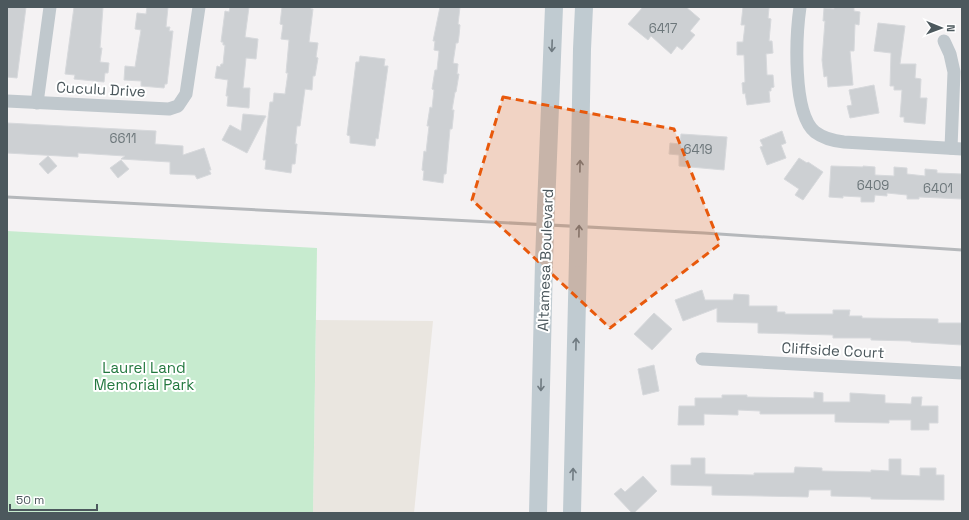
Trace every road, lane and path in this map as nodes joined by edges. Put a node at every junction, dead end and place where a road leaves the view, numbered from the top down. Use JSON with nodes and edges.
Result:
{"nodes":[{"id":1,"x":50,"y":7,"type":"edge"},
{"id":2,"x":199,"y":7,"type":"edge"},
{"id":3,"x":554,"y":7,"type":"edge"},
{"id":4,"x":584,"y":7,"type":"edge"},
{"id":5,"x":800,"y":7,"type":"edge"},
{"id":6,"x":944,"y":41,"type":"dead end"},
{"id":7,"x":7,"y":101,"type":"edge"},
{"id":8,"x":37,"y":103,"type":"junction"},
{"id":9,"x":957,"y":149,"type":"edge"},
{"id":10,"x":702,"y":359,"type":"dead end"},
{"id":11,"x":962,"y":373,"type":"edge"},
{"id":12,"x":538,"y":513,"type":"edge"},
{"id":13,"x":572,"y":513,"type":"edge"}],
"edges":[{"from":1,"to":8,"type":"street"},
{"from":2,"to":8,"type":"street","name":"Cuculu Drive"},
{"from":3,"to":12,"type":"main road","name":"Altamesa Boulevard","one_way":true,"bridge":true},
{"from":13,"to":4,"type":"main road","one_way":true,"bridge":true},
{"from":5,"to":9,"type":"street"},
{"from":6,"to":9,"type":"street"},
{"from":7,"to":8,"type":"street","name":"Cuculu Drive"},
{"from":10,"to":11,"type":"street","name":"Cliffside Court"}]}
